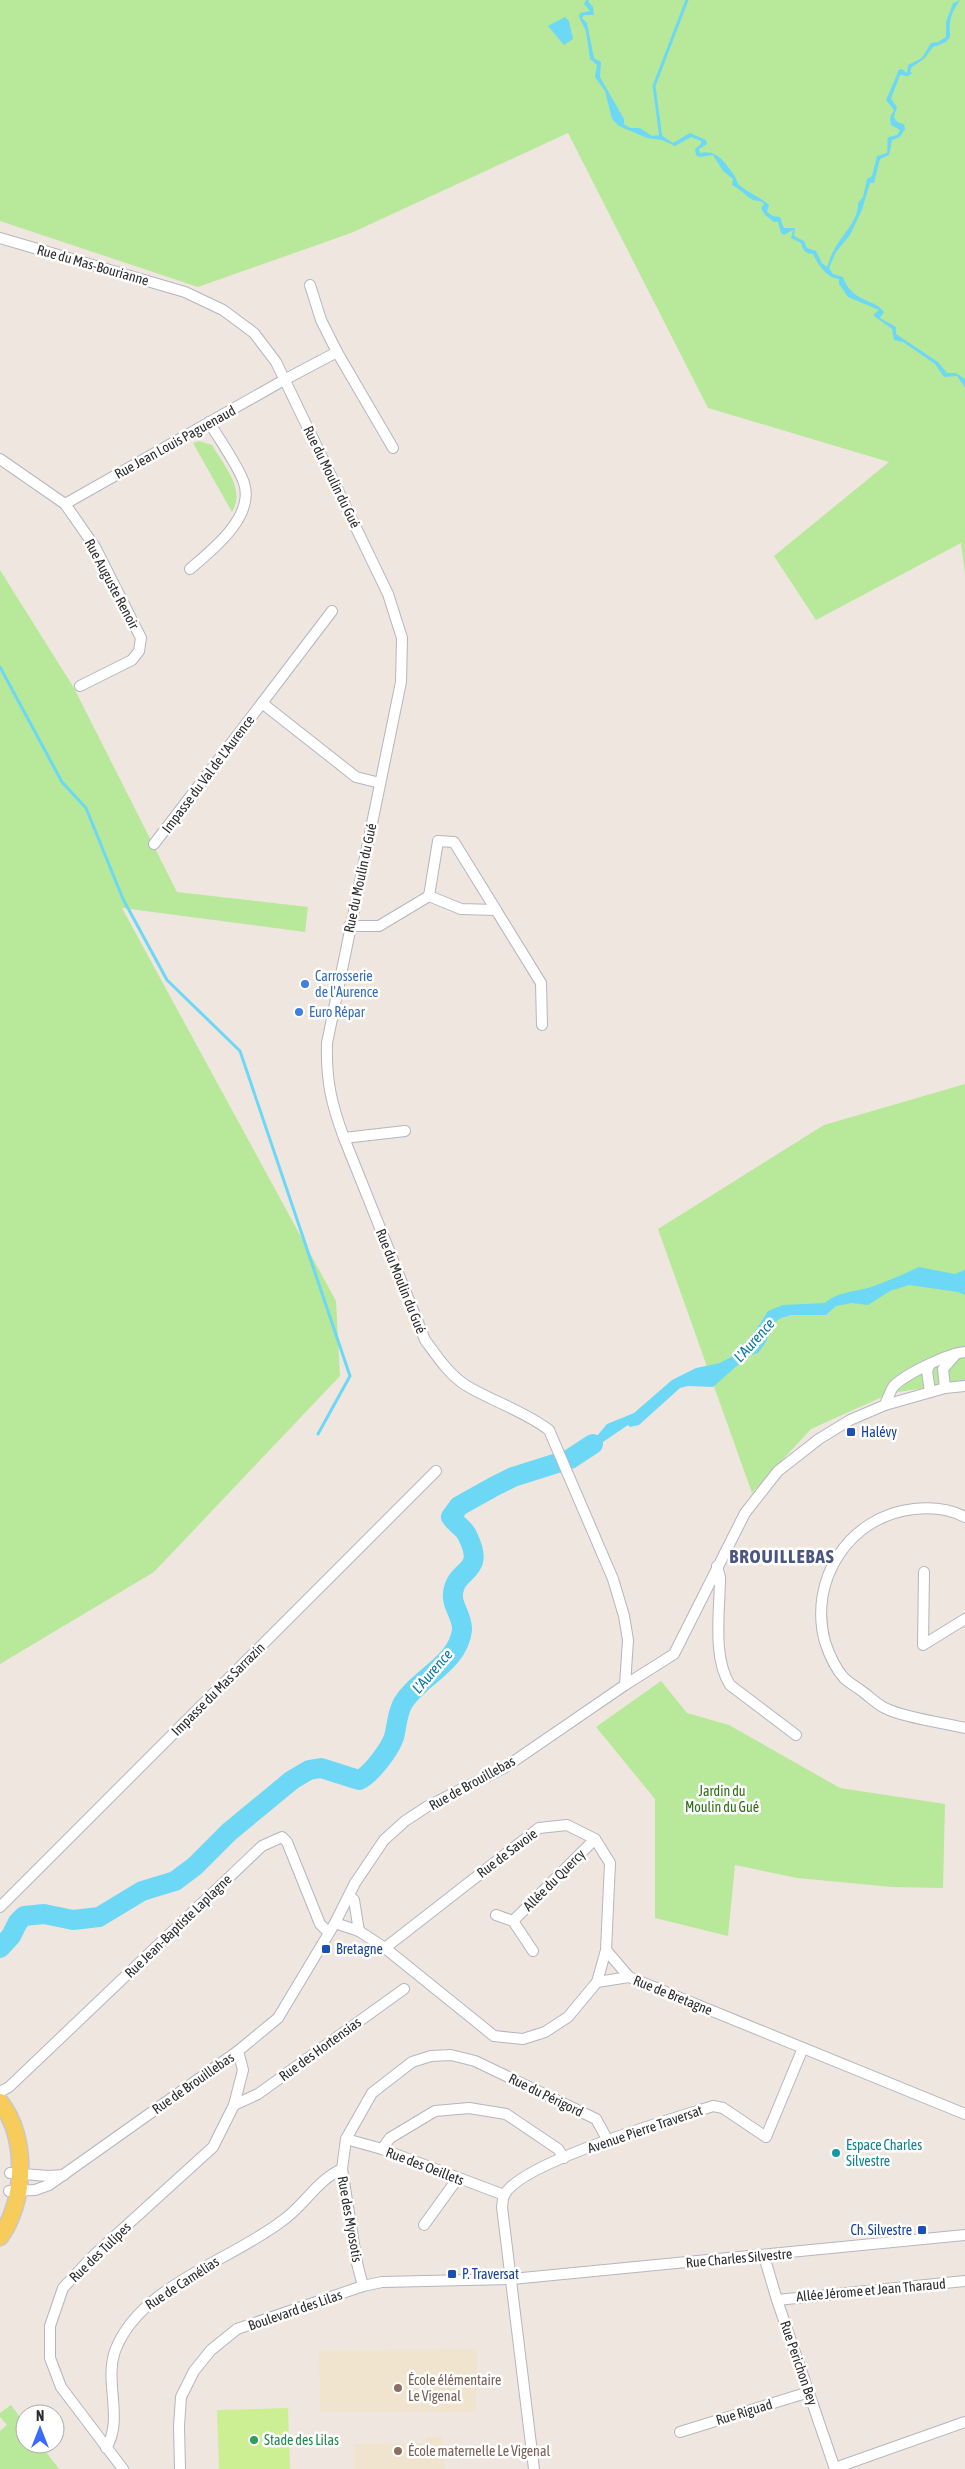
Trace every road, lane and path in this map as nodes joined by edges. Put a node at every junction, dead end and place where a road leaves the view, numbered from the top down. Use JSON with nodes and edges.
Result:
{"nodes":[{"id":1,"x":0,"y":238,"type":"edge"},
{"id":2,"x":310,"y":284,"type":"dead end"},
{"id":3,"x":185,"y":292,"type":"joint"},
{"id":4,"x":337,"y":352,"type":"junction"},
{"id":5,"x":284,"y":380,"type":"junction"},
{"id":6,"x":209,"y":422,"type":"junction"},
{"id":7,"x":393,"y":448,"type":"dead end"},
{"id":8,"x":0,"y":459,"type":"edge"},
{"id":9,"x":65,"y":504,"type":"junction"},
{"id":10,"x":190,"y":569,"type":"dead end"},
{"id":11,"x":332,"y":610,"type":"dead end"},
{"id":12,"x":80,"y":686,"type":"dead end"},
{"id":13,"x":262,"y":703,"type":"junction"},
{"id":14,"x":380,"y":783,"type":"junction"},
{"id":15,"x":154,"y":844,"type":"dead end"},
{"id":16,"x":429,"y":896,"type":"junction"},
{"id":17,"x":496,"y":910,"type":"junction"},
{"id":18,"x":349,"y":926,"type":"junction"},
{"id":19,"x":542,"y":1025,"type":"dead end"},
{"id":20,"x":405,"y":1131,"type":"dead end"},
{"id":21,"x":344,"y":1138,"type":"junction"},
{"id":22,"x":961,"y":1352,"type":"edge"},
{"id":23,"x":930,"y":1364,"type":"junction"},
{"id":24,"x":965,"y":1386,"type":"edge"},
{"id":25,"x":945,"y":1388,"type":"junction"},
{"id":26,"x":930,"y":1392,"type":"junction"},
{"id":27,"x":885,"y":1405,"type":"junction"},
{"id":28,"x":436,"y":1471,"type":"dead end"},
{"id":29,"x":965,"y":1517,"type":"edge"},
{"id":30,"x":717,"y":1566,"type":"junction"},
{"id":31,"x":924,"y":1572,"type":"dead end"},
{"id":32,"x":965,"y":1619,"type":"edge"},
{"id":33,"x":625,"y":1685,"type":"junction"},
{"id":34,"x":965,"y":1728,"type":"edge"},
{"id":35,"x":796,"y":1736,"type":"dead end"},
{"id":36,"x":595,"y":1839,"type":"junction"},
{"id":37,"x":349,"y":1896,"type":"junction"},
{"id":38,"x":0,"y":1907,"type":"edge"},
{"id":39,"x":496,"y":1915,"type":"dead end"},
{"id":40,"x":513,"y":1922,"type":"junction"},
{"id":41,"x":335,"y":1923,"type":"junction"},
{"id":42,"x":359,"y":1931,"type":"junction"},
{"id":43,"x":328,"y":1932,"type":"junction"},
{"id":44,"x":386,"y":1948,"type":"junction"},
{"id":45,"x":606,"y":1950,"type":"junction"},
{"id":46,"x":533,"y":1951,"type":"dead end"},
{"id":47,"x":629,"y":1977,"type":"junction"},
{"id":48,"x":597,"y":1982,"type":"junction"},
{"id":49,"x":404,"y":1989,"type":"dead end"},
{"id":50,"x":803,"y":2048,"type":"junction"},
{"id":51,"x":238,"y":2051,"type":"junction"},
{"id":52,"x":475,"y":2061,"type":"joint"},
{"id":53,"x":0,"y":2092,"type":"edge"},
{"id":54,"x":0,"y":2102,"type":"edge"},
{"id":55,"x":234,"y":2105,"type":"junction"},
{"id":56,"x":965,"y":2114,"type":"edge"},
{"id":57,"x":0,"y":2124,"type":"edge"},
{"id":58,"x":346,"y":2139,"type":"junction"},
{"id":59,"x":607,"y":2139,"type":"junction"},
{"id":60,"x":382,"y":2149,"type":"junction"},
{"id":61,"x":564,"y":2158,"type":"junction"},
{"id":62,"x":342,"y":2170,"type":"junction"},
{"id":63,"x":15,"y":2173,"type":"junction"},
{"id":64,"x":65,"y":2175,"type":"junction"},
{"id":65,"x":458,"y":2178,"type":"junction"},
{"id":66,"x":14,"y":2191,"type":"junction"},
{"id":67,"x":504,"y":2195,"type":"junction"},
{"id":68,"x":0,"y":2214,"type":"edge"},
{"id":69,"x":424,"y":2225,"type":"dead end"},
{"id":70,"x":965,"y":2235,"type":"edge"},
{"id":71,"x":0,"y":2237,"type":"edge"},
{"id":72,"x":764,"y":2256,"type":"junction"},
{"id":73,"x":512,"y":2279,"type":"junction"},
{"id":74,"x":965,"y":2281,"type":"edge"},
{"id":75,"x":364,"y":2286,"type":"junction"},
{"id":76,"x":777,"y":2300,"type":"junction"},
{"id":77,"x":809,"y":2392,"type":"junction"},
{"id":78,"x":965,"y":2422,"type":"edge"},
{"id":79,"x":680,"y":2432,"type":"dead end"},
{"id":80,"x":106,"y":2448,"type":"junction"},
{"id":81,"x":835,"y":2468,"type":"edge"},
{"id":82,"x":122,"y":2469,"type":"edge"},
{"id":83,"x":180,"y":2469,"type":"edge"},
{"id":84,"x":534,"y":2469,"type":"edge"}],
"edges":[{"from":1,"to":3,"type":"street","name":"Rue du Mas-Bourianne"},
{"from":2,"to":4,"type":"street"},
{"from":3,"to":5,"type":"street","name":"Rue du Moulin du Gué"},
{"from":4,"to":5,"type":"street","name":"Rue Jean Louis Paguenaud"},
{"from":4,"to":7,"type":"street"},
{"from":5,"to":6,"type":"street","name":"Rue Jean Louis Paguenaud"},
{"from":5,"to":14,"type":"street","name":"Rue du Moulin du Gué"},
{"from":6,"to":9,"type":"street","name":"Rue Jean Louis Paguenaud"},
{"from":6,"to":10,"type":"street"},
{"from":8,"to":9,"type":"street","name":"Rue Auguste Renoir"},
{"from":9,"to":12,"type":"street","name":"Rue Auguste Renoir"},
{"from":11,"to":13,"type":"street","name":"Impasse du Val de L'Aurence"},
{"from":13,"to":14,"type":"street","name":"Impasse du Val de L'Aurence"},
{"from":13,"to":15,"type":"street","name":"Impasse du Val de L'Aurence"},
{"from":14,"to":18,"type":"street","name":"Rue du Moulin du Gué"},
{"from":16,"to":17,"type":"street"},
{"from":16,"to":17,"type":"street"},
{"from":16,"to":18,"type":"street"},
{"from":17,"to":19,"type":"street"},
{"from":18,"to":21,"type":"street","name":"Rue du Moulin du Gué"},
{"from":20,"to":21,"type":"street"},
{"from":21,"to":33,"type":"street","name":"Rue du Moulin du Gué"},
{"from":22,"to":23,"type":"street"},
{"from":22,"to":25,"type":"street"},
{"from":23,"to":26,"type":"street"},
{"from":23,"to":27,"type":"street"},
{"from":24,"to":25,"type":"street","name":"Rue de Brouillebas"},
{"from":25,"to":26,"type":"street","name":"Rue de Brouillebas"},
{"from":26,"to":27,"type":"street","name":"Rue de Brouillebas"},
{"from":27,"to":30,"type":"street","name":"Rue de Brouillebas"},
{"from":28,"to":38,"type":"street","name":"Impasse du Mas Sarrazin"},
{"from":29,"to":34,"type":"street"},
{"from":30,"to":33,"type":"street","name":"Rue de Brouillebas"},
{"from":30,"to":35,"type":"street"},
{"from":31,"to":32,"type":"street"},
{"from":33,"to":37,"type":"street","name":"Rue de Brouillebas"},
{"from":36,"to":40,"type":"street","name":"Allée du Quercy"},
{"from":36,"to":44,"type":"street","name":"Rue de Savoie"},
{"from":36,"to":45,"type":"street"},
{"from":37,"to":41,"type":"street","name":"Rue de Brouillebas"},
{"from":37,"to":42,"type":"street"},
{"from":39,"to":40,"type":"street","name":"Allée du Quercy"},
{"from":40,"to":46,"type":"street","name":"Allée du Quercy"},
{"from":41,"to":42,"type":"street"},
{"from":41,"to":43,"type":"street","name":"Rue de Brouillebas"},
{"from":42,"to":44,"type":"street"},
{"from":43,"to":51,"type":"street","name":"Rue de Brouillebas"},
{"from":43,"to":53,"type":"street","name":"Rue Jean-Baptiste Laplagne"},
{"from":44,"to":48,"type":"street"},
{"from":45,"to":47,"type":"street"},
{"from":45,"to":48,"type":"street"},
{"from":47,"to":48,"type":"street","name":"Rue de Bretagne"},
{"from":47,"to":50,"type":"street","name":"Rue de Bretagne"},
{"from":49,"to":55,"type":"street","name":"Rue des Hortensias"},
{"from":50,"to":56,"type":"street","name":"Rue de Bretagne"},
{"from":50,"to":59,"type":"street","name":"Avenue Pierre Traversat"},
{"from":51,"to":55,"type":"street","name":"Rue des Tulipes"},
{"from":51,"to":64,"type":"street","name":"Rue de Brouillebas"},
{"from":52,"to":58,"type":"street","name":"Rue des Myosotis"},
{"from":52,"to":59,"type":"street","name":"Rue du Périgord"},
{"from":54,"to":63,"type":"main road"},
{"from":55,"to":80,"type":"street","name":"Rue des Tulipes"},
{"from":57,"to":63,"type":"main road"},
{"from":58,"to":60,"type":"street","name":"Rue des Oeillets"},
{"from":58,"to":62,"type":"street","name":"Rue des Myosotis"},
{"from":59,"to":61,"type":"street","name":"Avenue Pierre Traversat"},
{"from":60,"to":61,"type":"street"},
{"from":60,"to":65,"type":"street","name":"Rue des Oeillets"},
{"from":61,"to":67,"type":"street","name":"Avenue Pierre Traversat"},
{"from":62,"to":75,"type":"street","name":"Rue des Myosotis"},
{"from":62,"to":80,"type":"street","name":"Rue de Camélias"},
{"from":63,"to":64,"type":"street"},
{"from":63,"to":66,"type":"main road"},
{"from":64,"to":66,"type":"street","name":"Rue de Brouillebas"},
{"from":65,"to":67,"type":"street","name":"Rue des Oeillets"},
{"from":65,"to":69,"type":"street"},
{"from":66,"to":68,"type":"main road"},
{"from":66,"to":71,"type":"main road"},
{"from":67,"to":73,"type":"street"},
{"from":70,"to":72,"type":"street","name":"Rue Charles Silvestre"},
{"from":72,"to":73,"type":"street","name":"Rue Charles Silvestre"},
{"from":72,"to":76,"type":"street","name":"Rue Perichon Bey"},
{"from":73,"to":75,"type":"street","name":"Boulevard des Lilas"},
{"from":73,"to":84,"type":"street"},
{"from":74,"to":76,"type":"street","name":"Allée Jérome et Jean Tharaud"},
{"from":75,"to":83,"type":"street","name":"Boulevard des Lilas"},
{"from":76,"to":77,"type":"street","name":"Rue Perichon Bey"},
{"from":77,"to":79,"type":"street","name":"Rue Riguad"},
{"from":77,"to":81,"type":"street","name":"Rue Perichon Bey"},
{"from":78,"to":81,"type":"street"},
{"from":80,"to":82,"type":"street","name":"Rue des Tulipes"}]}
